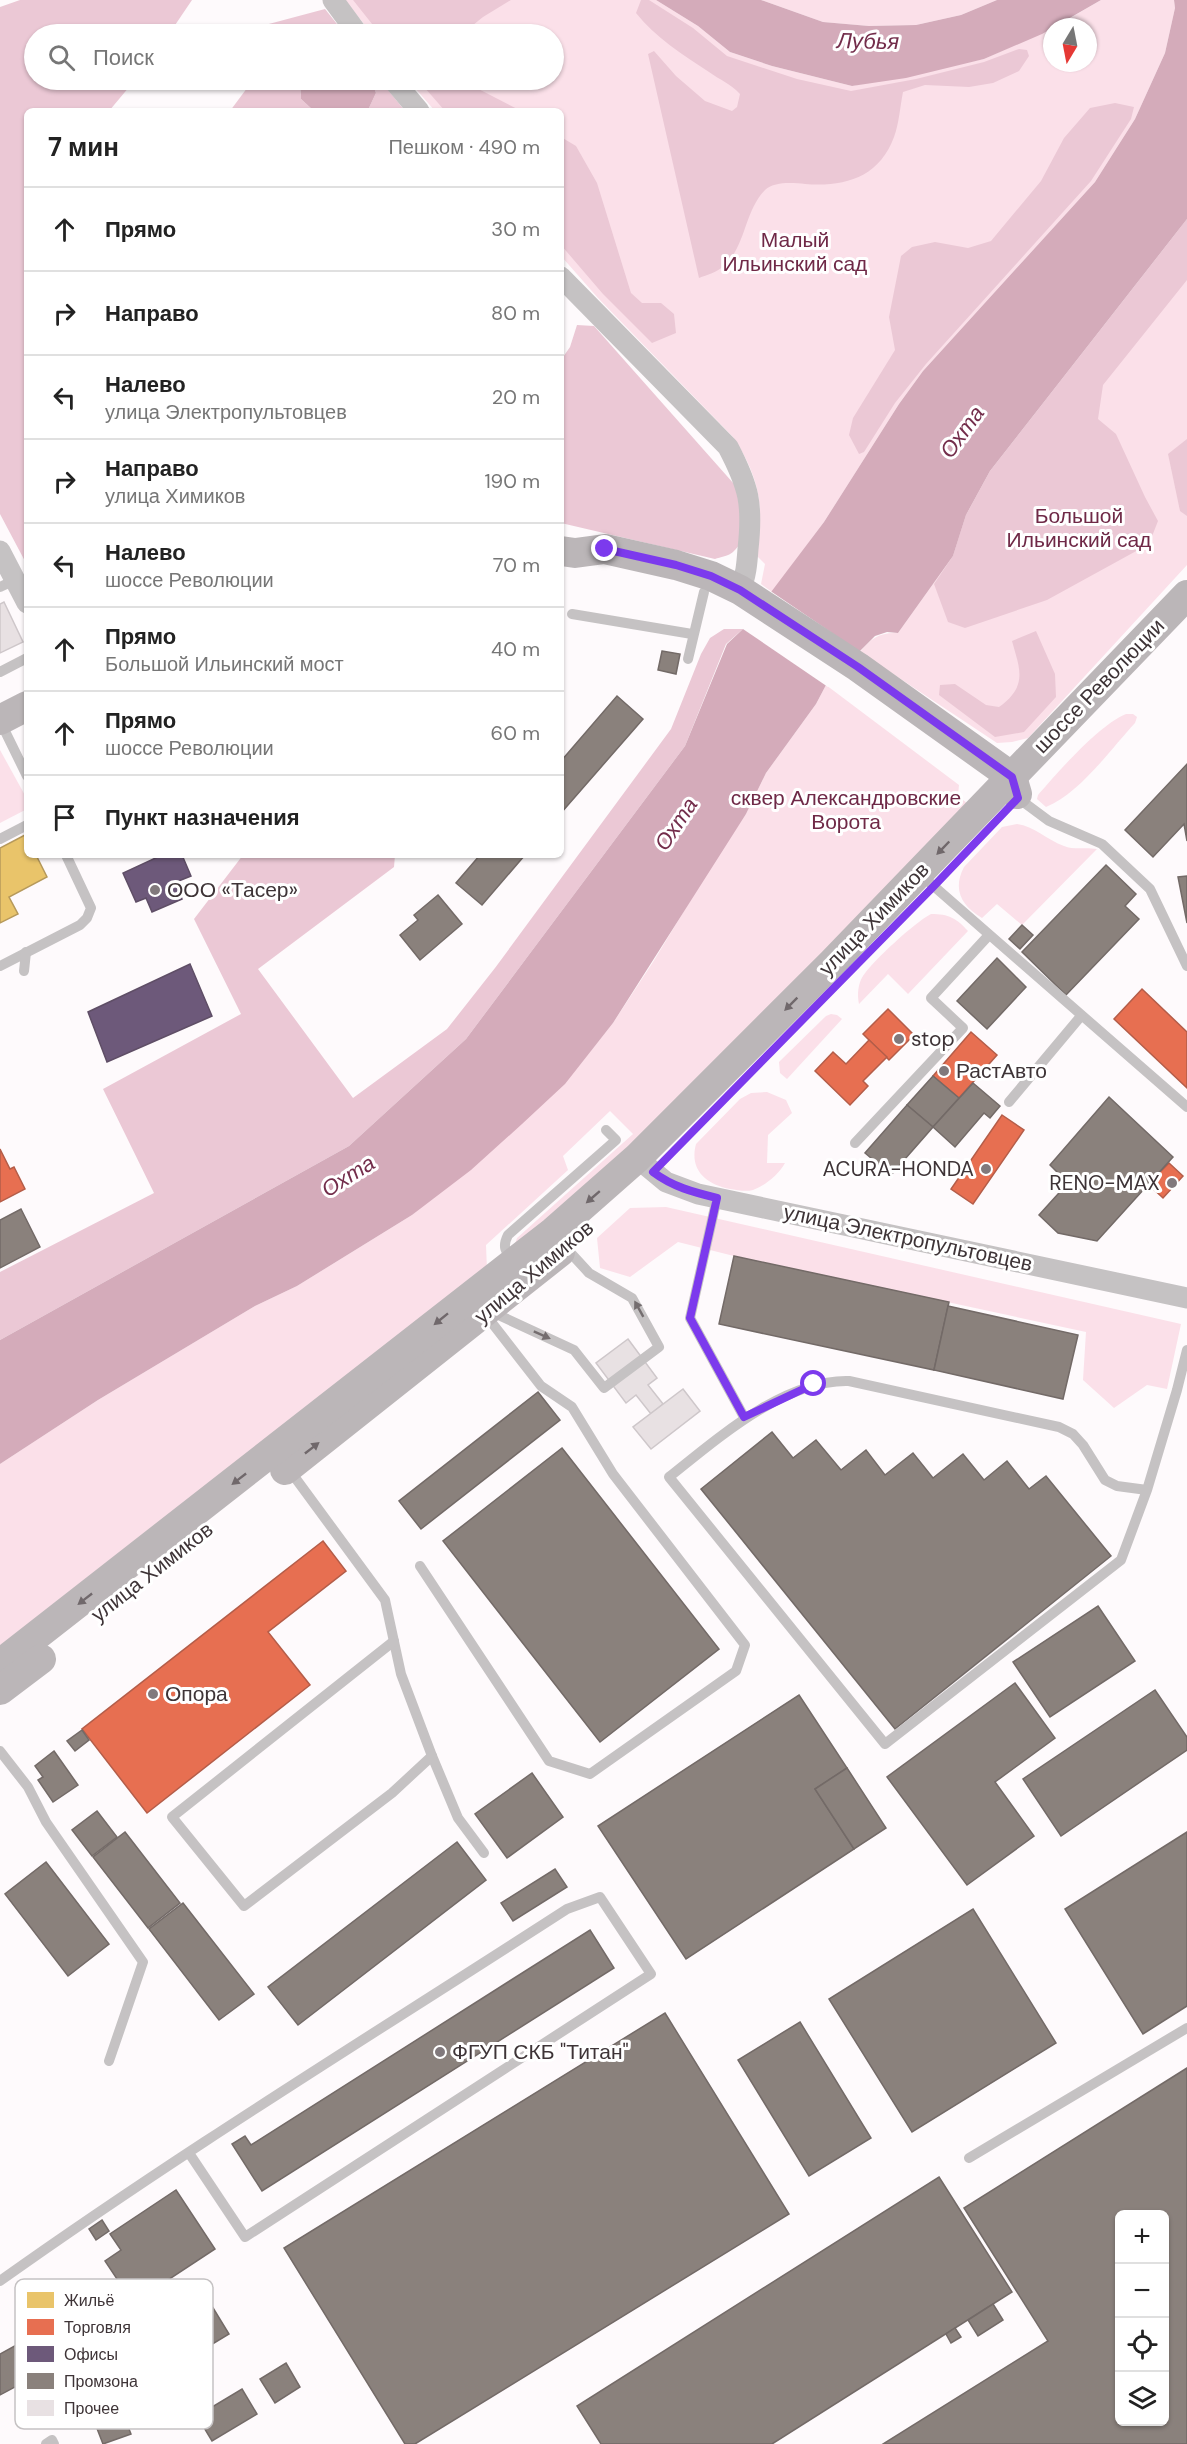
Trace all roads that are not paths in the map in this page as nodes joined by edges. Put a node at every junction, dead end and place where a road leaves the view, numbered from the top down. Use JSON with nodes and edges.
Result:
{"nodes":[{"id":1,"x":333,"y":0,"type":"edge"},
{"id":2,"x":351,"y":24,"type":"edge"},
{"id":3,"x":401,"y":90,"type":"edge"},
{"id":4,"x":416,"y":108,"type":"edge"},
{"id":5,"x":564,"y":280,"type":"edge"},
{"id":6,"x":0,"y":551,"type":"edge"},
{"id":7,"x":568,"y":552,"type":"edge"},
{"id":8,"x":8,"y":583,"type":"edge"},
{"id":9,"x":704,"y":592,"type":"junction"},
{"id":10,"x":1187,"y":595,"type":"edge"},
{"id":11,"x":24,"y":600,"type":"edge"},
{"id":12,"x":746,"y":600,"type":"junction"},
{"id":13,"x":572,"y":614,"type":"dead end"},
{"id":14,"x":1187,"y":623,"type":"edge"},
{"id":15,"x":692,"y":634,"type":"junction"},
{"id":16,"x":688,"y":659,"type":"dead end"},
{"id":17,"x":24,"y":660,"type":"edge"},
{"id":18,"x":0,"y":672,"type":"edge"},
{"id":19,"x":24,"y":708,"type":"edge"},
{"id":20,"x":0,"y":720,"type":"edge"},
{"id":21,"x":24,"y":770,"type":"edge"},
{"id":22,"x":1009,"y":789,"type":"junction"},
{"id":23,"x":24,"y":827,"type":"edge"},
{"id":24,"x":0,"y":839,"type":"edge"},
{"id":25,"x":67,"y":858,"type":"edge"},
{"id":26,"x":926,"y":880,"type":"junction"},
{"id":27,"x":989,"y":935,"type":"junction"},
{"id":28,"x":26,"y":952,"type":"junction"},
{"id":29,"x":0,"y":966,"type":"edge"},
{"id":30,"x":1187,"y":966,"type":"edge"},
{"id":31,"x":24,"y":971,"type":"dead end"},
{"id":32,"x":1081,"y":1016,"type":"junction"},
{"id":33,"x":1009,"y":1102,"type":"dead end"},
{"id":34,"x":1187,"y":1107,"type":"edge"},
{"id":35,"x":606,"y":1130,"type":"dead end"},
{"id":36,"x":855,"y":1143,"type":"dead end"},
{"id":37,"x":645,"y":1165,"type":"junction"},
{"id":38,"x":717,"y":1198,"type":"junction"},
{"id":39,"x":565,"y":1248,"type":"junction"},
{"id":40,"x":514,"y":1262,"type":"junction"},
{"id":41,"x":1187,"y":1298,"type":"edge"},
{"id":42,"x":482,"y":1306,"type":"junction"},
{"id":43,"x":1187,"y":1350,"type":"edge"},
{"id":44,"x":744,"y":1417,"type":"junction"},
{"id":45,"x":282,"y":1459,"type":"junction"},
{"id":46,"x":1147,"y":1490,"type":"junction"},
{"id":47,"x":420,"y":1566,"type":"dead end"},
{"id":48,"x":393,"y":1641,"type":"junction"},
{"id":49,"x":0,"y":1664,"type":"edge"},
{"id":50,"x":0,"y":1690,"type":"edge"},
{"id":51,"x":0,"y":1750,"type":"edge"},
{"id":52,"x":432,"y":1756,"type":"junction"},
{"id":53,"x":484,"y":1853,"type":"dead end"},
{"id":54,"x":1187,"y":2028,"type":"edge"},
{"id":55,"x":109,"y":2061,"type":"dead end"},
{"id":56,"x":189,"y":2153,"type":"junction"},
{"id":57,"x":969,"y":2158,"type":"dead end"},
{"id":58,"x":0,"y":2281,"type":"edge"},
{"id":59,"x":46,"y":2444,"type":"edge"},
{"id":60,"x":54,"y":2444,"type":"edge"}],
"edges":[{"from":1,"to":2,"type":"street"},
{"from":3,"to":4,"type":"street"},
{"from":5,"to":12,"type":"street"},
{"from":6,"to":8,"type":"street"},
{"from":7,"to":9,"type":"street"},
{"from":7,"to":12,"type":"street"},
{"from":8,"to":11,"type":"street"},
{"from":9,"to":12,"type":"street"},
{"from":9,"to":15,"type":"lane"},
{"from":10,"to":22,"type":"street","name":"шоссе Революции"},
{"from":12,"to":22,"type":"street"},
{"from":13,"to":15,"type":"lane"},
{"from":14,"to":22,"type":"street","name":"шоссе Революции"},
{"from":15,"to":16,"type":"lane"},
{"from":17,"to":18,"type":"lane"},
{"from":19,"to":20,"type":"street"},
{"from":20,"to":21,"type":"lane"},
{"from":22,"to":26,"type":"street","name":"улица Химиков"},
{"from":22,"to":30,"type":"lane"},
{"from":23,"to":24,"type":"lane"},
{"from":25,"to":28,"type":"lane"},
{"from":26,"to":27,"type":"lane"},
{"from":26,"to":37,"type":"street","name":"улица Химиков"},
{"from":27,"to":32,"type":"lane"},
{"from":27,"to":36,"type":"lane"},
{"from":28,"to":29,"type":"lane"},
{"from":28,"to":31,"type":"lane"},
{"from":32,"to":33,"type":"lane"},
{"from":32,"to":34,"type":"lane"},
{"from":35,"to":40,"type":"lane"},
{"from":37,"to":38,"type":"street","name":"улица Электропультовцев"},
{"from":37,"to":39,"type":"street","name":"улица Химиков"},
{"from":37,"to":40,"type":"street","name":"улица Химиков","one_way":true},
{"from":38,"to":41,"type":"street","name":"улица Электропультовцев"},
{"from":38,"to":44,"type":"lane"},
{"from":39,"to":42,"type":"street","name":"улица Химиков"},
{"from":42,"to":39,"type":"lane","one_way":true},
{"from":40,"to":42,"type":"street","name":"улица Химиков"},
{"from":42,"to":45,"type":"street","name":"улица Химиков"},
{"from":42,"to":47,"type":"lane"},
{"from":43,"to":46,"type":"lane"},
{"from":44,"to":46,"type":"lane"},
{"from":44,"to":46,"type":"lane"},
{"from":45,"to":48,"type":"lane"},
{"from":45,"to":49,"type":"street","name":"улица Химиков","one_way":true},
{"from":45,"to":50,"type":"street","name":"улица Химиков"},
{"from":48,"to":52,"type":"lane"},
{"from":48,"to":52,"type":"lane"},
{"from":51,"to":55,"type":"lane"},
{"from":52,"to":53,"type":"lane"},
{"from":54,"to":57,"type":"lane"},
{"from":56,"to":56,"type":"lane"},
{"from":56,"to":58,"type":"lane"},
{"from":59,"to":60,"type":"lane"}]}
